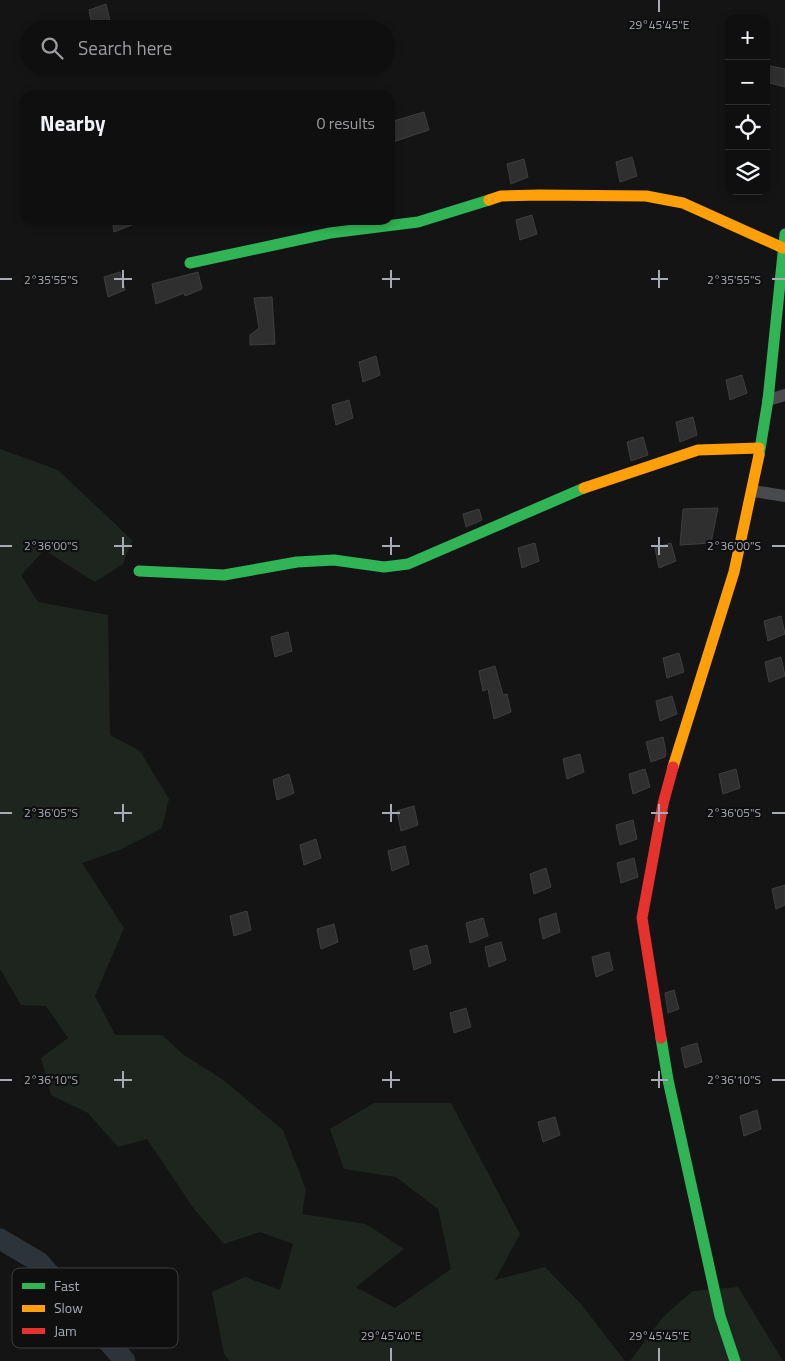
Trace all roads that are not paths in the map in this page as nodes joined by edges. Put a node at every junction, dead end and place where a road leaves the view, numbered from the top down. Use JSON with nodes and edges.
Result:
{"nodes":[{"id":1,"x":392,"y":225,"type":"edge"},
{"id":2,"x":395,"y":225,"type":"edge"},
{"id":3,"x":785,"y":234,"type":"edge"},
{"id":4,"x":783,"y":248,"type":"junction"},
{"id":5,"x":190,"y":262,"type":"dead end"},
{"id":6,"x":785,"y":395,"type":"edge"},
{"id":7,"x":768,"y":400,"type":"junction"},
{"id":8,"x":760,"y":448,"type":"junction"},
{"id":9,"x":753,"y":491,"type":"junction"},
{"id":10,"x":785,"y":496,"type":"edge"},
{"id":11,"x":139,"y":571,"type":"dead end"},
{"id":12,"x":735,"y":1361,"type":"edge"}],
"edges":[{"from":1,"to":5,"type":"street"},
{"from":2,"to":4,"type":"street"},
{"from":3,"to":4,"type":"street"},
{"from":4,"to":7,"type":"street"},
{"from":6,"to":7,"type":"street"},
{"from":7,"to":8,"type":"street"},
{"from":8,"to":9,"type":"street"},
{"from":8,"to":11,"type":"street"},
{"from":9,"to":10,"type":"street"},
{"from":9,"to":12,"type":"street"}]}
